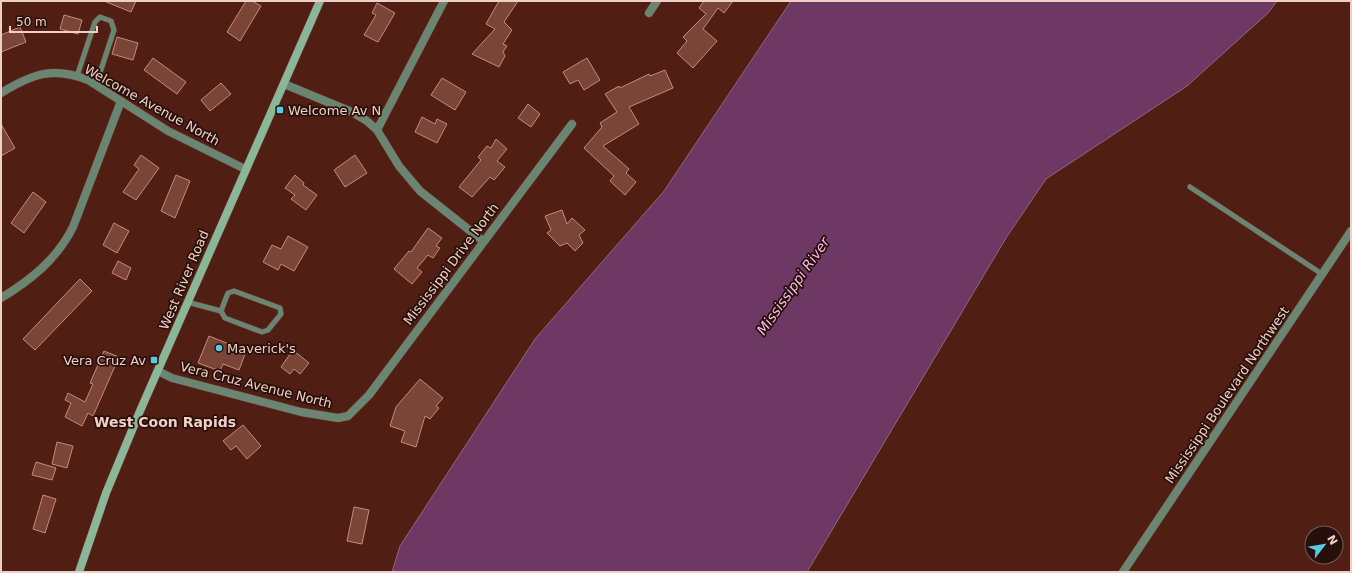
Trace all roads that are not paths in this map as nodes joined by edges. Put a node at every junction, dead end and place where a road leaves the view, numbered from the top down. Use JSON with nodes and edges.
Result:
{"nodes":[{"id":1,"x":320,"y":1,"type":"edge"},
{"id":2,"x":444,"y":1,"type":"edge"},
{"id":3,"x":657,"y":1,"type":"edge"},
{"id":4,"x":649,"y":14,"type":"dead end"},
{"id":5,"x":77,"y":76,"type":"junction"},
{"id":6,"x":284,"y":84,"type":"junction"},
{"id":7,"x":96,"y":85,"type":"junction"},
{"id":8,"x":1,"y":93,"type":"edge"},
{"id":9,"x":121,"y":101,"type":"junction"},
{"id":10,"x":572,"y":124,"type":"dead end"},
{"id":11,"x":377,"y":130,"type":"junction"},
{"id":12,"x":245,"y":169,"type":"junction"},
{"id":13,"x":1190,"y":187,"type":"dead end"},
{"id":14,"x":1351,"y":231,"type":"edge"},
{"id":15,"x":483,"y":241,"type":"junction"},
{"id":16,"x":1322,"y":274,"type":"junction"},
{"id":17,"x":1,"y":298,"type":"edge"},
{"id":18,"x":187,"y":302,"type":"junction"},
{"id":19,"x":221,"y":311,"type":"junction"},
{"id":20,"x":158,"y":371,"type":"junction"},
{"id":21,"x":348,"y":416,"type":"joint"},
{"id":22,"x":79,"y":572,"type":"edge"},
{"id":23,"x":1123,"y":572,"type":"edge"}],
"edges":[{"from":1,"to":6,"type":"main road","name":"West River Road"},
{"from":2,"to":11,"type":"street"},
{"from":3,"to":4,"type":"street"},
{"from":5,"to":7,"type":"street","name":"Welcome Avenue North"},
{"from":5,"to":7,"type":"lane"},
{"from":5,"to":8,"type":"street","name":"Welcome Avenue North"},
{"from":6,"to":11,"type":"street"},
{"from":6,"to":12,"type":"main road","name":"West River Road"},
{"from":7,"to":9,"type":"street","name":"Welcome Avenue North"},
{"from":9,"to":12,"type":"street","name":"Welcome Avenue North"},
{"from":9,"to":17,"type":"street"},
{"from":10,"to":15,"type":"street","name":"Mississippi Drive North"},
{"from":11,"to":15,"type":"street"},
{"from":12,"to":18,"type":"main road","name":"West River Road"},
{"from":13,"to":16,"type":"lane"},
{"from":14,"to":16,"type":"street","name":"Mississippi Boulevard Northwest"},
{"from":15,"to":21,"type":"street","name":"Mississippi Drive North"},
{"from":16,"to":23,"type":"street","name":"Mississippi Boulevard Northwest"},
{"from":18,"to":19,"type":"lane"},
{"from":18,"to":20,"type":"main road","name":"West River Road"},
{"from":19,"to":19,"type":"lane"},
{"from":20,"to":21,"type":"street","name":"Vera Cruz Avenue North"},
{"from":20,"to":22,"type":"main road","name":"West River Road"}]}
